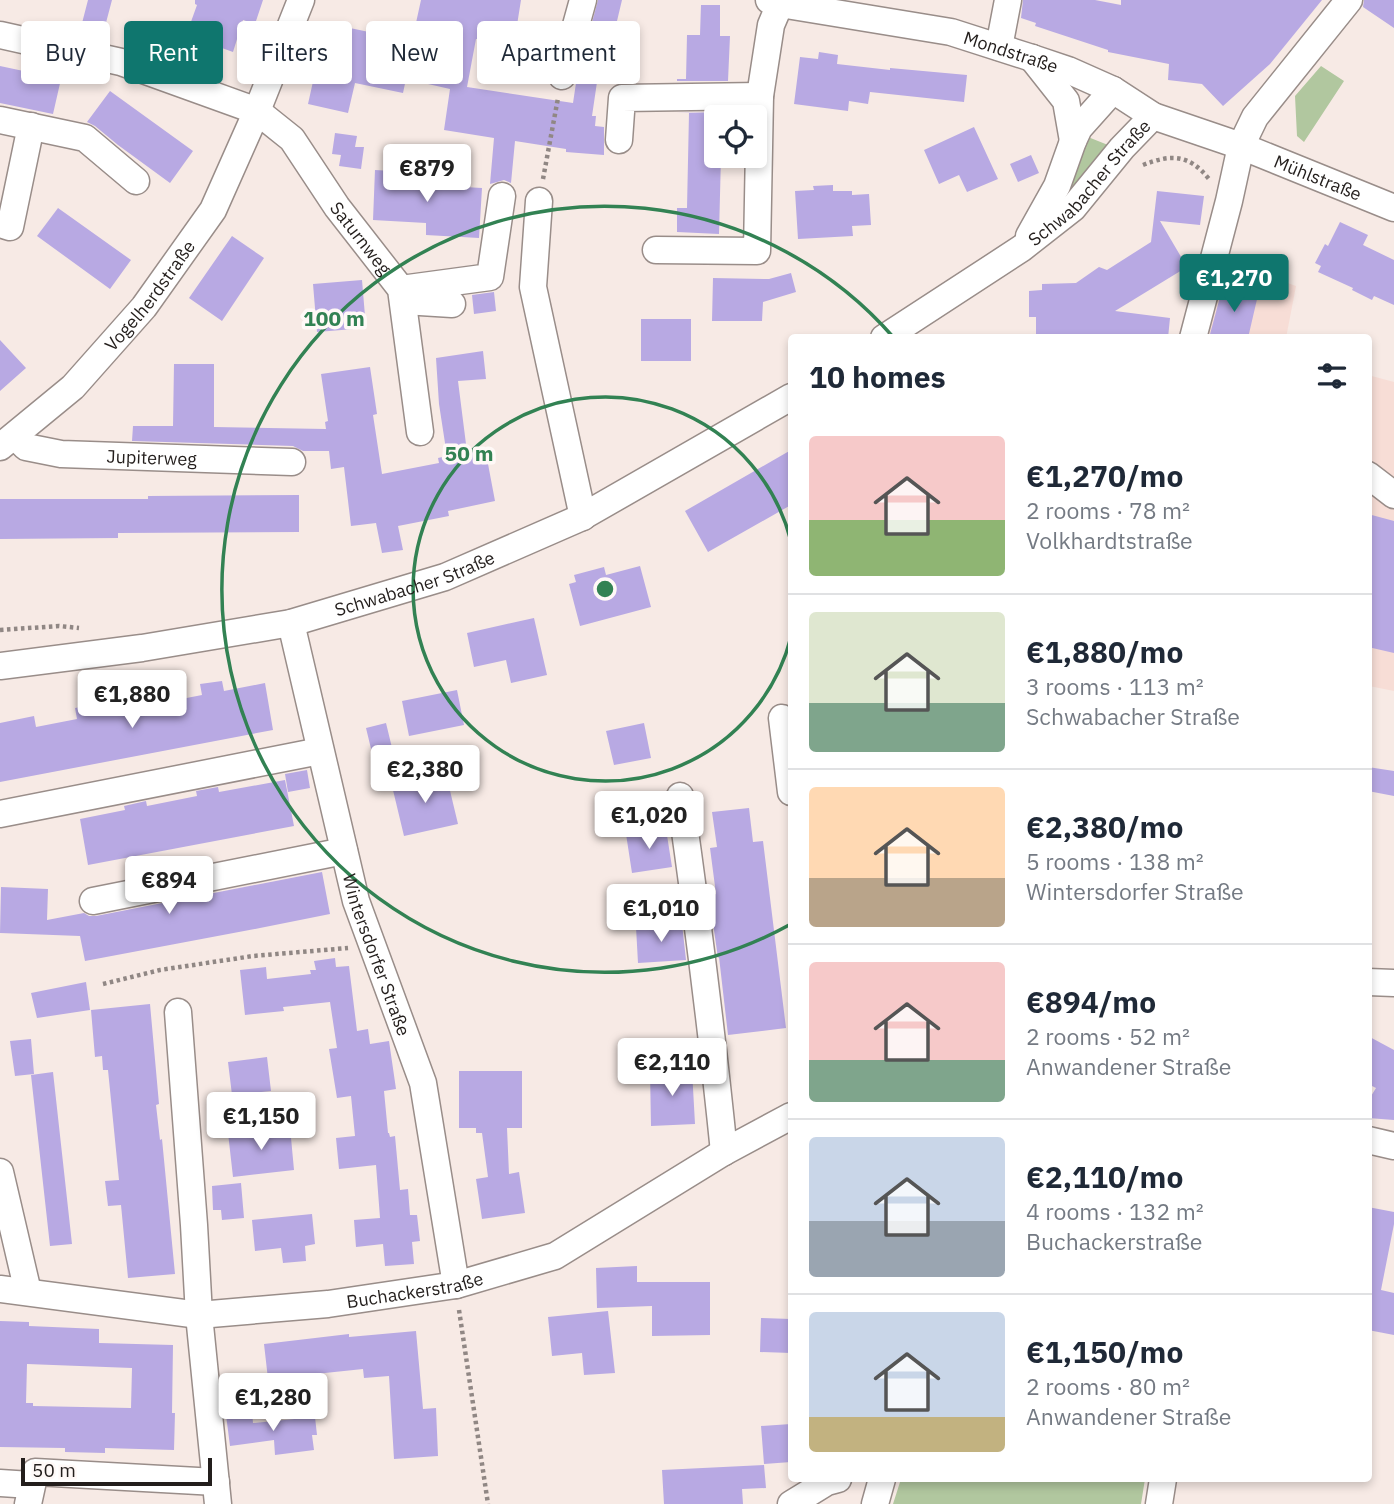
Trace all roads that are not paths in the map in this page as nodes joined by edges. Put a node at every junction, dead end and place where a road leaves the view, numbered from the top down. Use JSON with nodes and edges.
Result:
{"nodes":[{"id":1,"x":301,"y":0,"type":"edge"},
{"id":2,"x":583,"y":0,"type":"edge"},
{"id":3,"x":1007,"y":0,"type":"edge"},
{"id":4,"x":1349,"y":0,"type":"edge"},
{"id":5,"x":775,"y":2,"type":"edge"},
{"id":6,"x":577,"y":21,"type":"edge"},
{"id":7,"x":0,"y":35,"type":"edge"},
{"id":8,"x":999,"y":47,"type":"junction"},
{"id":9,"x":1032,"y":58,"type":"junction"},
{"id":10,"x":1112,"y":90,"type":"junction"},
{"id":11,"x":760,"y":96,"type":"junction"},
{"id":12,"x":257,"y":111,"type":"junction"},
{"id":13,"x":1153,"y":116,"type":"junction"},
{"id":14,"x":0,"y":120,"type":"edge"},
{"id":15,"x":31,"y":126,"type":"junction"},
{"id":16,"x":619,"y":140,"type":"dead end"},
{"id":17,"x":1073,"y":141,"type":"junction"},
{"id":18,"x":1241,"y":146,"type":"junction"},
{"id":19,"x":136,"y":181,"type":"dead end"},
{"id":20,"x":502,"y":196,"type":"dead end"},
{"id":21,"x":539,"y":201,"type":"road end"},
{"id":22,"x":1394,"y":208,"type":"edge"},
{"id":23,"x":0,"y":225,"type":"edge"},
{"id":24,"x":1022,"y":248,"type":"junction"},
{"id":25,"x":656,"y":250,"type":"dead end"},
{"id":26,"x":402,"y":295,"type":"junction"},
{"id":27,"x":452,"y":304,"type":"dead end"},
{"id":28,"x":890,"y":334,"type":"edge"},
{"id":29,"x":1194,"y":334,"type":"edge"},
{"id":30,"x":788,"y":399,"type":"edge"},
{"id":31,"x":420,"y":432,"type":"dead end"},
{"id":32,"x":8,"y":441,"type":"edge"},
{"id":33,"x":292,"y":462,"type":"dead end"},
{"id":34,"x":1372,"y":478,"type":"edge"},
{"id":35,"x":1394,"y":495,"type":"edge"},
{"id":36,"x":583,"y":517,"type":"junction"},
{"id":37,"x":291,"y":623,"type":"junction"},
{"id":38,"x":0,"y":666,"type":"edge"},
{"id":39,"x":782,"y":718,"type":"dead end"},
{"id":40,"x":320,"y":751,"type":"junction"},
{"id":41,"x":788,"y":767,"type":"edge"},
{"id":42,"x":680,"y":796,"type":"dead end"},
{"id":43,"x":0,"y":814,"type":"edge"},
{"id":44,"x":344,"y":851,"type":"junction"},
{"id":45,"x":93,"y":901,"type":"dead end"},
{"id":46,"x":1372,"y":982,"type":"edge"},
{"id":47,"x":1394,"y":983,"type":"edge"},
{"id":48,"x":178,"y":1012,"type":"dead end"},
{"id":49,"x":788,"y":1118,"type":"edge"},
{"id":50,"x":1372,"y":1141,"type":"edge"},
{"id":51,"x":1394,"y":1146,"type":"edge"},
{"id":52,"x":724,"y":1152,"type":"junction"},
{"id":53,"x":0,"y":1172,"type":"edge"},
{"id":54,"x":456,"y":1285,"type":"junction"},
{"id":55,"x":0,"y":1289,"type":"edge"},
{"id":56,"x":27,"y":1292,"type":"junction"},
{"id":57,"x":199,"y":1315,"type":"junction"},
{"id":58,"x":827,"y":1482,"type":"edge"},
{"id":59,"x":882,"y":1482,"type":"edge"},
{"id":60,"x":1163,"y":1482,"type":"edge"},
{"id":61,"x":0,"y":1483,"type":"edge"},
{"id":62,"x":217,"y":1493,"type":"edge"},
{"id":63,"x":29,"y":1495,"type":"edge"},
{"id":64,"x":791,"y":1504,"type":"edge"},
{"id":65,"x":875,"y":1504,"type":"edge"},
{"id":66,"x":1159,"y":1504,"type":"edge"}],
"edges":[{"from":1,"to":12,"type":"street","name":"Vogelherdstraße"},
{"from":2,"to":6,"type":"street"},
{"from":3,"to":8,"type":"street"},
{"from":4,"to":18,"type":"street"},
{"from":5,"to":8,"type":"street","name":"Mondstraße"},
{"from":5,"to":11,"type":"street"},
{"from":7,"to":12,"type":"street"},
{"from":8,"to":9,"type":"street","name":"Mondstraße"},
{"from":9,"to":10,"type":"street","name":"Mondstraße"},
{"from":9,"to":17,"type":"street"},
{"from":10,"to":13,"type":"street","name":"Mondstraße"},
{"from":10,"to":17,"type":"street","name":"Schwabacher Straße"},
{"from":11,"to":16,"type":"street"},
{"from":11,"to":25,"type":"street"},
{"from":12,"to":26,"type":"street","name":"Saturnweg"},
{"from":12,"to":32,"type":"street","name":"Vogelherdstraße"},
{"from":13,"to":18,"type":"street","name":"Mondstraße"},
{"from":13,"to":24,"type":"street","name":"Schwabacher Straße"},
{"from":14,"to":15,"type":"street"},
{"from":15,"to":19,"type":"street"},
{"from":15,"to":23,"type":"street"},
{"from":17,"to":24,"type":"street","name":"Schwabacher Straße"},
{"from":18,"to":22,"type":"street","name":"Mühlstraße"},
{"from":18,"to":29,"type":"street"},
{"from":20,"to":26,"type":"street"},
{"from":21,"to":36,"type":"street"},
{"from":24,"to":28,"type":"street","name":"Schwabacher Straße"},
{"from":26,"to":27,"type":"street"},
{"from":26,"to":31,"type":"street"},
{"from":30,"to":36,"type":"street","name":"Schwabacher Straße"},
{"from":32,"to":33,"type":"street","name":"Jupiterweg"},
{"from":34,"to":35,"type":"street"},
{"from":36,"to":37,"type":"street","name":"Schwabacher Straße"},
{"from":37,"to":38,"type":"street","name":"Schwabacher Straße"},
{"from":37,"to":40,"type":"street","name":"Wintersdorfer Straße"},
{"from":39,"to":41,"type":"street"},
{"from":40,"to":43,"type":"street"},
{"from":40,"to":44,"type":"street","name":"Wintersdorfer Straße"},
{"from":42,"to":52,"type":"street"},
{"from":44,"to":45,"type":"street"},
{"from":44,"to":54,"type":"street","name":"Wintersdorfer Straße"},
{"from":46,"to":47,"type":"street"},
{"from":48,"to":57,"type":"street"},
{"from":49,"to":52,"type":"street","name":"Buchackerstraße"},
{"from":50,"to":51,"type":"street"},
{"from":52,"to":54,"type":"street","name":"Buchackerstraße"},
{"from":53,"to":56,"type":"street"},
{"from":54,"to":57,"type":"street","name":"Buchackerstraße"},
{"from":55,"to":56,"type":"street","name":"Buchackerstraße"},
{"from":56,"to":57,"type":"street","name":"Buchackerstraße"},
{"from":57,"to":62,"type":"street"},
{"from":58,"to":64,"type":"street"},
{"from":59,"to":65,"type":"street"},
{"from":60,"to":66,"type":"street"},
{"from":61,"to":63,"type":"street"},
{"from":62,"to":63,"type":"street"}]}
